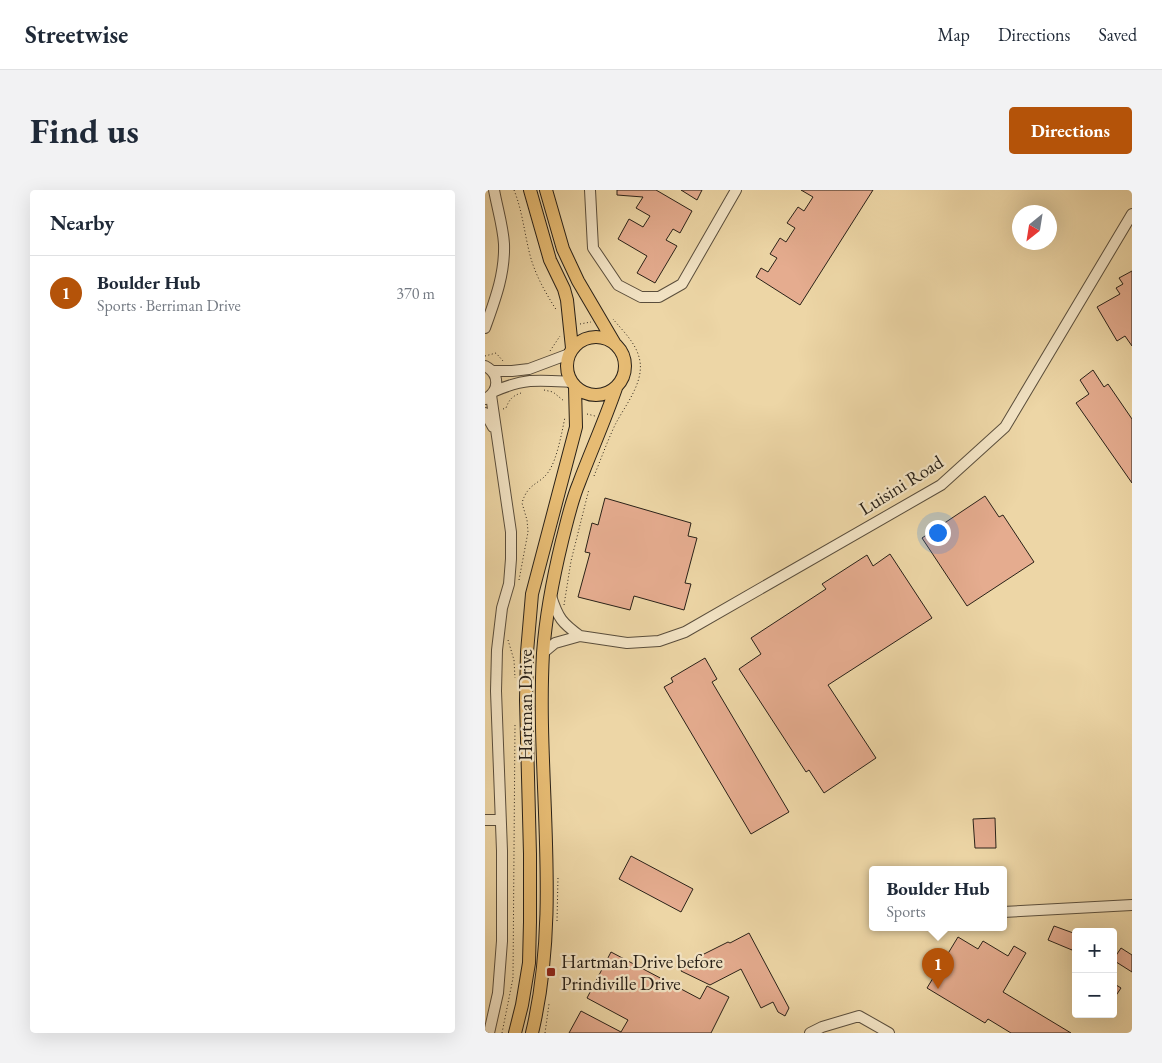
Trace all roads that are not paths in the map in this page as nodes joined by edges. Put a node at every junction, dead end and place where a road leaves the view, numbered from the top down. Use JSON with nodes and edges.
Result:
{"nodes":[{"id":1,"x":493,"y":190,"type":"edge"},
{"id":2,"x":530,"y":190,"type":"edge"},
{"id":3,"x":546,"y":190,"type":"edge"},
{"id":4,"x":590,"y":190,"type":"edge"},
{"id":5,"x":736,"y":190,"type":"edge"},
{"id":6,"x":1132,"y":214,"type":"edge"},
{"id":7,"x":485,"y":328,"type":"edge"},
{"id":8,"x":615,"y":344,"type":"junction"},
{"id":9,"x":571,"y":351,"type":"junction"},
{"id":10,"x":485,"y":356,"type":"edge"},
{"id":11,"x":489,"y":368,"type":"edge"},
{"id":12,"x":573,"y":385,"type":"junction"},
{"id":13,"x":616,"y":388,"type":"junction"},
{"id":14,"x":490,"y":395,"type":"edge"},
{"id":15,"x":485,"y":413,"type":"edge"},
{"id":16,"x":497,"y":435,"type":"junction"},
{"id":17,"x":550,"y":592,"type":"junction"},
{"id":18,"x":580,"y":636,"type":"junction"},
{"id":19,"x":543,"y":653,"type":"junction"},
{"id":20,"x":485,"y":820,"type":"edge"},
{"id":21,"x":500,"y":820,"type":"junction"},
{"id":22,"x":1132,"y":905,"type":"edge"},
{"id":23,"x":1007,"y":912,"type":"edge"},
{"id":24,"x":489,"y":1033,"type":"edge"},
{"id":25,"x":515,"y":1033,"type":"edge"},
{"id":26,"x":532,"y":1033,"type":"edge"},
{"id":27,"x":809,"y":1033,"type":"edge"},
{"id":28,"x":889,"y":1033,"type":"edge"}],
"edges":[{"from":1,"to":7,"type":"street"},
{"from":2,"to":9,"type":"main road"},
{"from":3,"to":8,"type":"main road"},
{"from":4,"to":5,"type":"street"},
{"from":6,"to":18,"type":"street","name":"Luisini Road"},
{"from":8,"to":9,"type":"main road"},
{"from":8,"to":13,"type":"main road"},
{"from":9,"to":11,"type":"street"},
{"from":9,"to":12,"type":"main road"},
{"from":10,"to":11,"type":"street"},
{"from":11,"to":14,"type":"street"},
{"from":12,"to":13,"type":"main road"},
{"from":12,"to":14,"type":"street"},
{"from":12,"to":25,"type":"main road","name":"Hartman Drive"},
{"from":13,"to":17,"type":"main road","name":"Hartman Drive"},
{"from":14,"to":16,"type":"street"},
{"from":15,"to":16,"type":"street"},
{"from":16,"to":21,"type":"street"},
{"from":17,"to":18,"type":"street","name":"Luisini Road"},
{"from":17,"to":19,"type":"main road","name":"Hartman Drive"},
{"from":18,"to":19,"type":"street","name":"Luisini Road"},
{"from":19,"to":26,"type":"main road","name":"Hartman Drive"},
{"from":20,"to":21,"type":"street"},
{"from":21,"to":24,"type":"street"},
{"from":22,"to":23,"type":"street"},
{"from":27,"to":28,"type":"street"}]}
